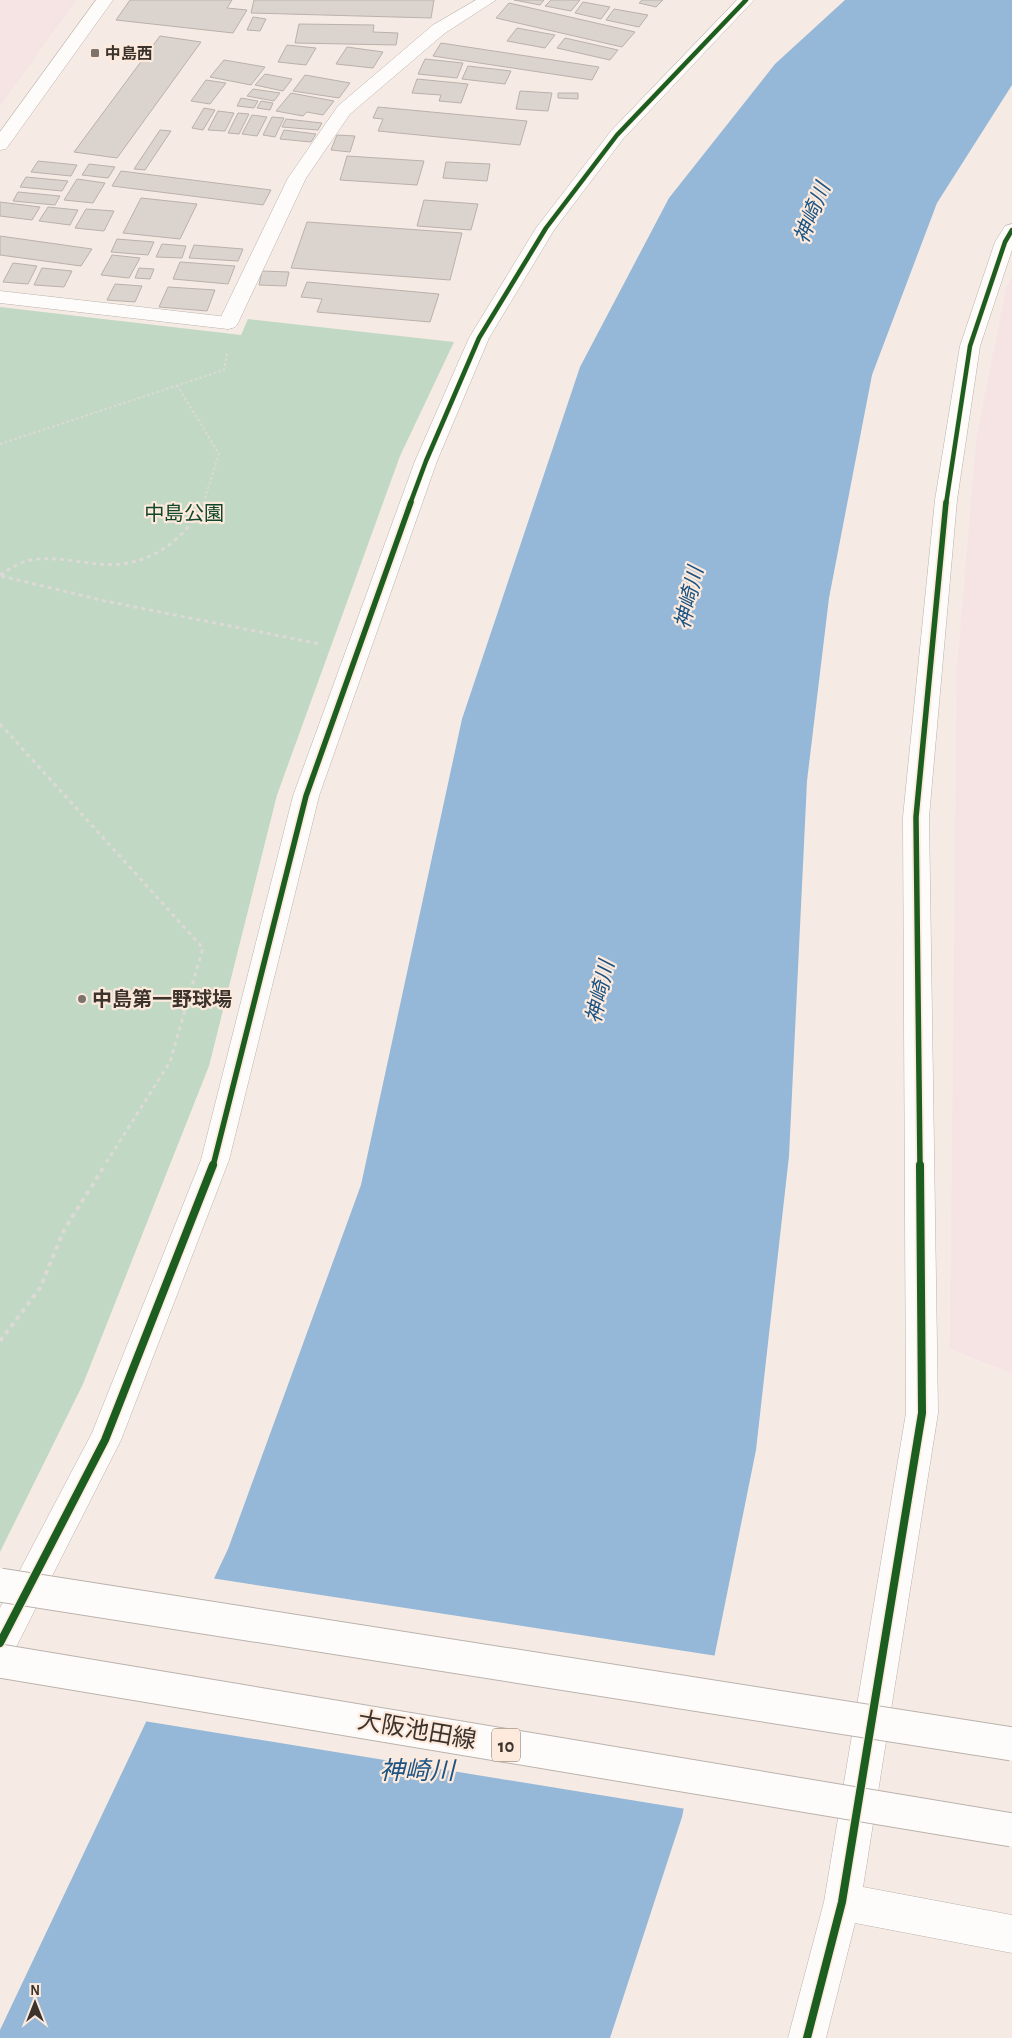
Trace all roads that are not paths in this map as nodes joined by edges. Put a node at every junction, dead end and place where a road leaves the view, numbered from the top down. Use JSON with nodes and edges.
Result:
{"nodes":[{"id":1,"x":105,"y":0,"type":"edge"},
{"id":2,"x":488,"y":0,"type":"edge"},
{"id":3,"x":746,"y":0,"type":"edge"},
{"id":4,"x":0,"y":145,"type":"edge"},
{"id":5,"x":1012,"y":230,"type":"edge"},
{"id":6,"x":0,"y":297,"type":"edge"},
{"id":7,"x":0,"y":1585,"type":"edge"},
{"id":8,"x":0,"y":1643,"type":"edge"},
{"id":9,"x":0,"y":1661,"type":"edge"},
{"id":10,"x":1012,"y":1744,"type":"edge"},
{"id":11,"x":1012,"y":1830,"type":"edge"},
{"id":12,"x":842,"y":1902,"type":"junction"},
{"id":13,"x":1012,"y":1934,"type":"edge"},
{"id":14,"x":807,"y":2038,"type":"edge"}],
"edges":[{"from":1,"to":4,"type":"street"},
{"from":2,"to":6,"type":"street"},
{"from":3,"to":8,"type":"street"},
{"from":5,"to":12,"type":"street"},
{"from":7,"to":10,"type":"street","bridge":true},
{"from":9,"to":11,"type":"street","name":"大阪池田線","number":"10","bridge":true},
{"from":12,"to":13,"type":"street"},
{"from":12,"to":14,"type":"street"}]}
